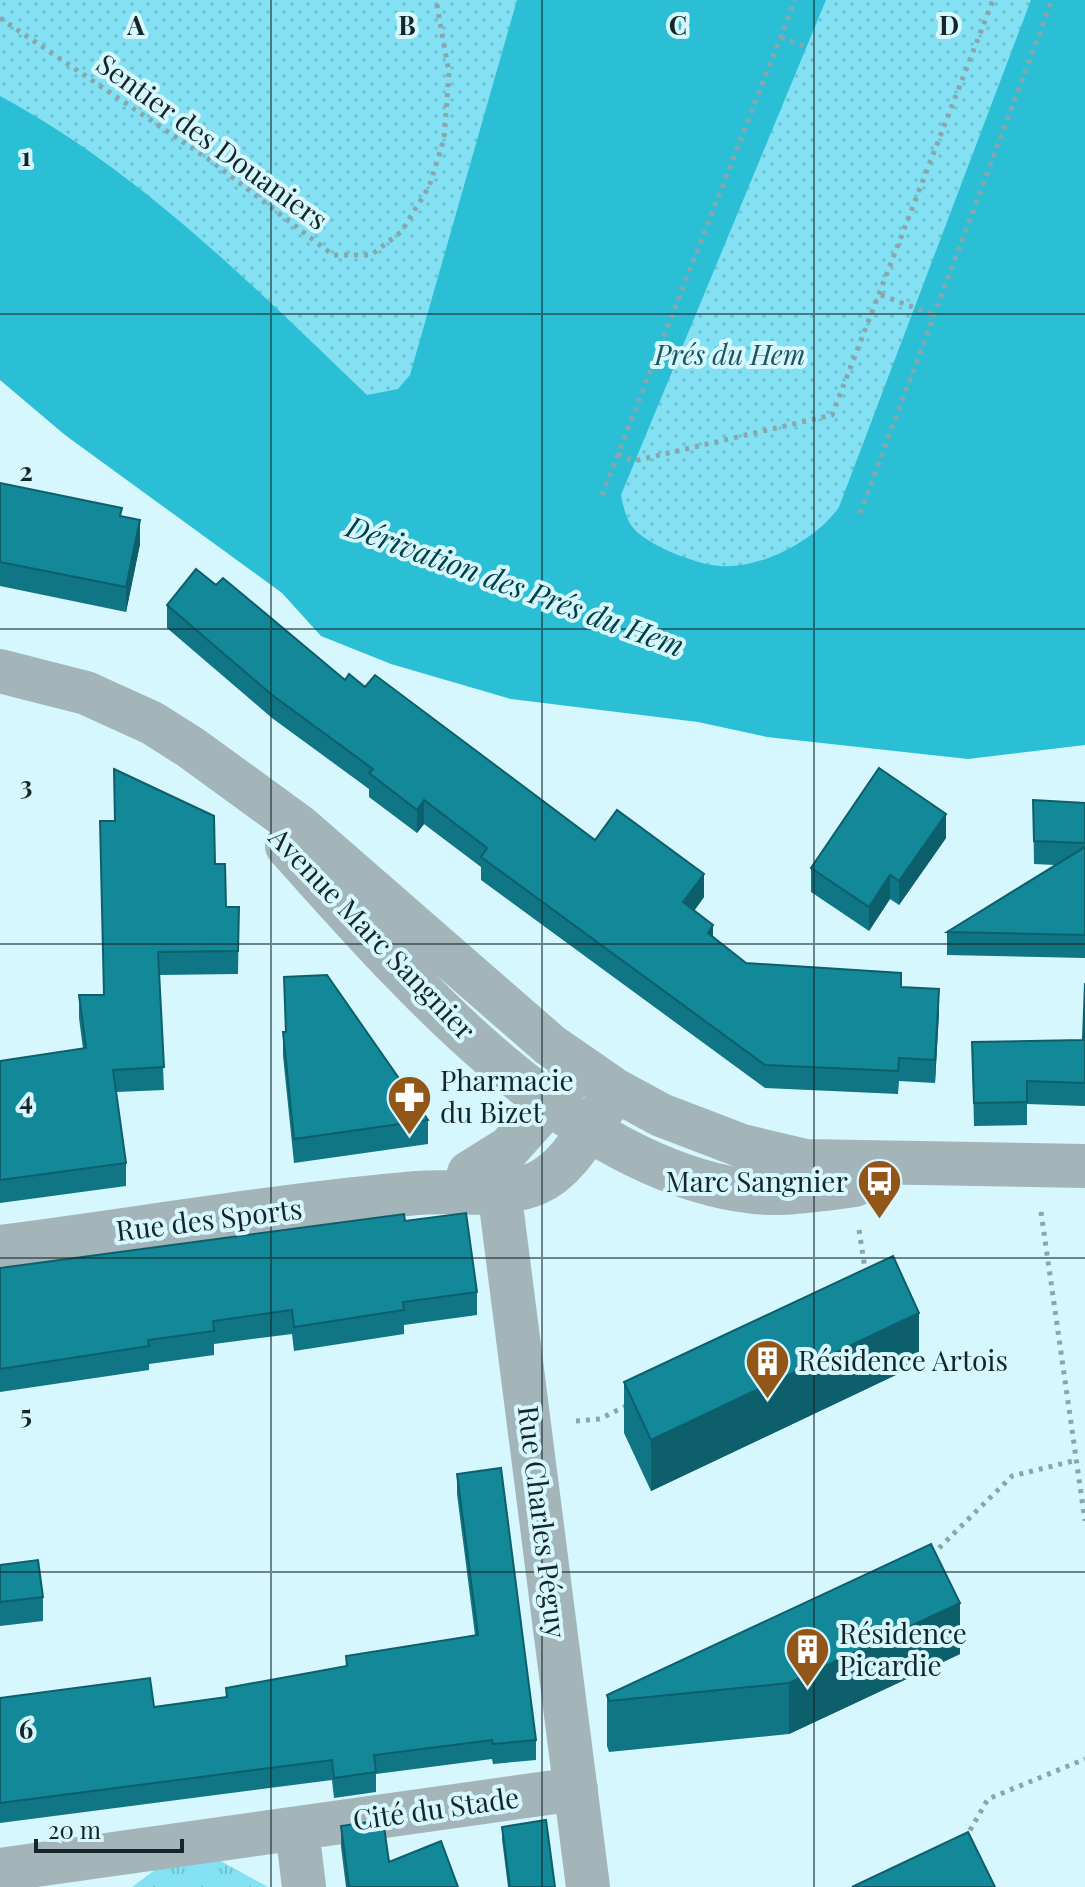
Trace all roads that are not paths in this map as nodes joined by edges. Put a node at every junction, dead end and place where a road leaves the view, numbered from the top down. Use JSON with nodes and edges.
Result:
{"nodes":[{"id":1,"x":0,"y":671,"type":"edge"},
{"id":2,"x":220,"y":769,"type":"junction"},
{"id":3,"x":579,"y":1067,"type":"junction"},
{"id":4,"x":615,"y":1090,"type":"junction"},
{"id":5,"x":550,"y":1104,"type":"junction"},
{"id":6,"x":588,"y":1131,"type":"junction"},
{"id":7,"x":1085,"y":1166,"type":"edge"},
{"id":8,"x":1034,"y":1167,"type":"junction"},
{"id":9,"x":497,"y":1175,"type":"junction"},
{"id":10,"x":0,"y":1247,"type":"edge"},
{"id":11,"x":576,"y":1789,"type":"junction"},
{"id":12,"x":297,"y":1829,"type":"junction"},
{"id":13,"x":0,"y":1870,"type":"edge"},
{"id":14,"x":69,"y":1874,"type":"edge"},
{"id":15,"x":304,"y":1887,"type":"edge"},
{"id":16,"x":588,"y":1887,"type":"edge"}],
"edges":[{"from":1,"to":2,"type":"street","name":"Avenue Marc Sangnier"},
{"from":2,"to":3,"type":"street","name":"Avenue Marc Sangnier"},
{"from":2,"to":5,"type":"street","name":"Avenue Marc Sangnier"},
{"from":3,"to":4,"type":"street","name":"Avenue Marc Sangnier"},
{"from":3,"to":5,"type":"street"},
{"from":4,"to":6,"type":"street","name":"Rue des Sports"},
{"from":4,"to":8,"type":"street","name":"Avenue Marc Sangnier"},
{"from":5,"to":6,"type":"street","name":"Avenue Marc Sangnier"},
{"from":5,"to":9,"type":"street"},
{"from":6,"to":8,"type":"street","name":"Avenue Marc Sangnier"},
{"from":6,"to":9,"type":"street","name":"Rue des Sports"},
{"from":7,"to":8,"type":"street","name":"Avenue Marc Sangnier"},
{"from":9,"to":10,"type":"street","name":"Rue des Sports"},
{"from":9,"to":11,"type":"street","name":"Rue Charles Péguy"},
{"from":11,"to":12,"type":"street","name":"Cité du Stade"},
{"from":11,"to":16,"type":"street","name":"Rue Charles Péguy"},
{"from":12,"to":14,"type":"street","name":"Cité du Stade"},
{"from":12,"to":15,"type":"street"},
{"from":13,"to":14,"type":"street","name":"Cité du Stade"}]}
